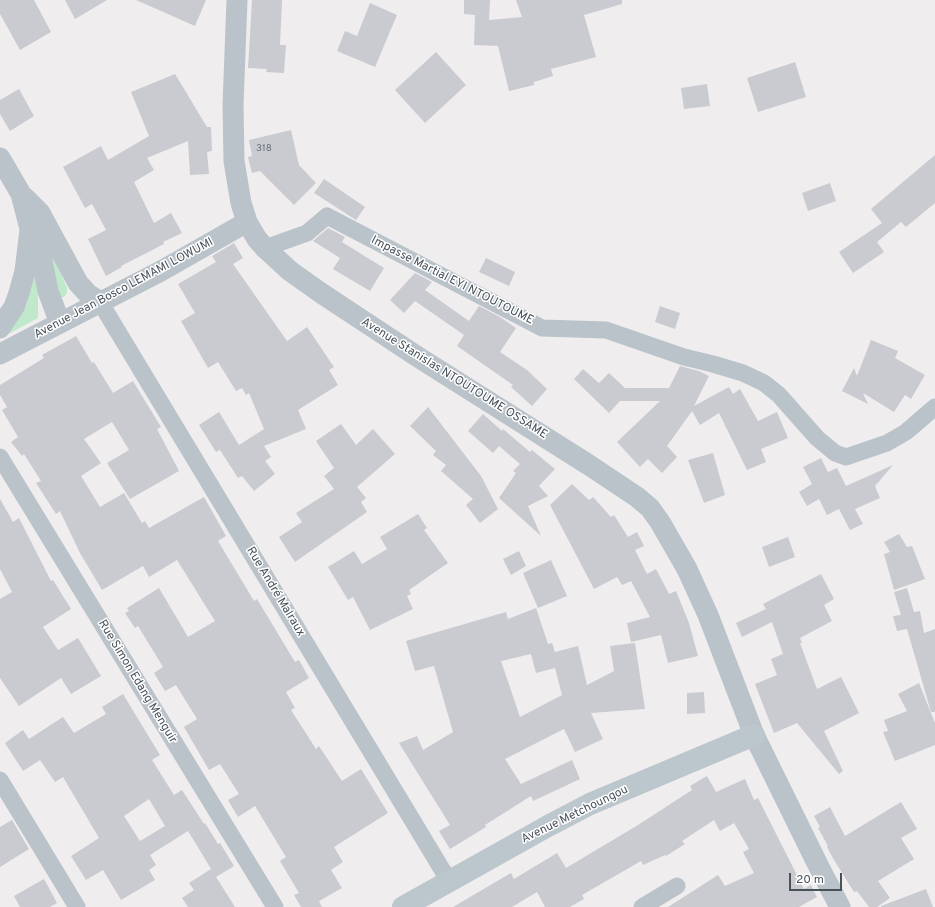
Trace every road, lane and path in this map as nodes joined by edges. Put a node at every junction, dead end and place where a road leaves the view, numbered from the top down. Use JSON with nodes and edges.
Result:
{"nodes":[{"id":1,"x":237,"y":0,"type":"edge"},
{"id":2,"x":0,"y":158,"type":"edge"},
{"id":3,"x":21,"y":194,"type":"junction"},
{"id":4,"x":247,"y":222,"type":"junction"},
{"id":5,"x":30,"y":229,"type":"junction"},
{"id":6,"x":265,"y":248,"type":"junction"},
{"id":7,"x":68,"y":264,"type":"junction"},
{"id":8,"x":100,"y":302,"type":"junction"},
{"id":9,"x":67,"y":319,"type":"junction"},
{"id":10,"x":0,"y":328,"type":"edge"},
{"id":11,"x":0,"y":354,"type":"edge"},
{"id":12,"x":935,"y":407,"type":"edge"},
{"id":13,"x":0,"y":458,"type":"edge"},
{"id":14,"x":754,"y":735,"type":"junction"},
{"id":15,"x":0,"y":780,"type":"edge"},
{"id":16,"x":449,"y":881,"type":"junction"},
{"id":17,"x":677,"y":886,"type":"dead end"},
{"id":18,"x":77,"y":907,"type":"edge"},
{"id":19,"x":274,"y":907,"type":"edge"},
{"id":20,"x":403,"y":907,"type":"edge"},
{"id":21,"x":642,"y":907,"type":"edge"},
{"id":22,"x":840,"y":907,"type":"edge"}],
"edges":[{"from":1,"to":4,"type":"street","name":"Avenue Stanislas NTOUTOUME OSSAME"},
{"from":2,"to":3,"type":"street"},
{"from":3,"to":5,"type":"street"},
{"from":3,"to":7,"type":"street"},
{"from":4,"to":6,"type":"street","name":"Avenue Stanislas NTOUTOUME OSSAME"},
{"from":4,"to":8,"type":"street","name":"Avenue Jean Bosco LEMAMI LOWUMI"},
{"from":5,"to":9,"type":"street"},
{"from":5,"to":10,"type":"street"},
{"from":6,"to":12,"type":"street","name":"Impasse Martial EYI NTOUTOUME"},
{"from":6,"to":14,"type":"street","name":"Avenue Stanislas NTOUTOUME OSSAME"},
{"from":7,"to":8,"type":"street"},
{"from":7,"to":9,"type":"street"},
{"from":8,"to":9,"type":"street","name":"Avenue Jean Bosco LEMAMI LOWUMI"},
{"from":8,"to":16,"type":"street","name":"Rue André Malraux"},
{"from":9,"to":11,"type":"street","name":"Avenue Jean Bosco LEMAMI LOWUMI"},
{"from":13,"to":19,"type":"street","name":"Rue Simon Edang Menguir"},
{"from":14,"to":16,"type":"main road","name":"Avenue Metchoungou"},
{"from":14,"to":22,"type":"street","name":"Avenue Stanislas NTOUTOUME OSSAME"},
{"from":15,"to":18,"type":"street"},
{"from":16,"to":20,"type":"main road","name":"Avenue Metchoungou"},
{"from":17,"to":21,"type":"street"}]}
